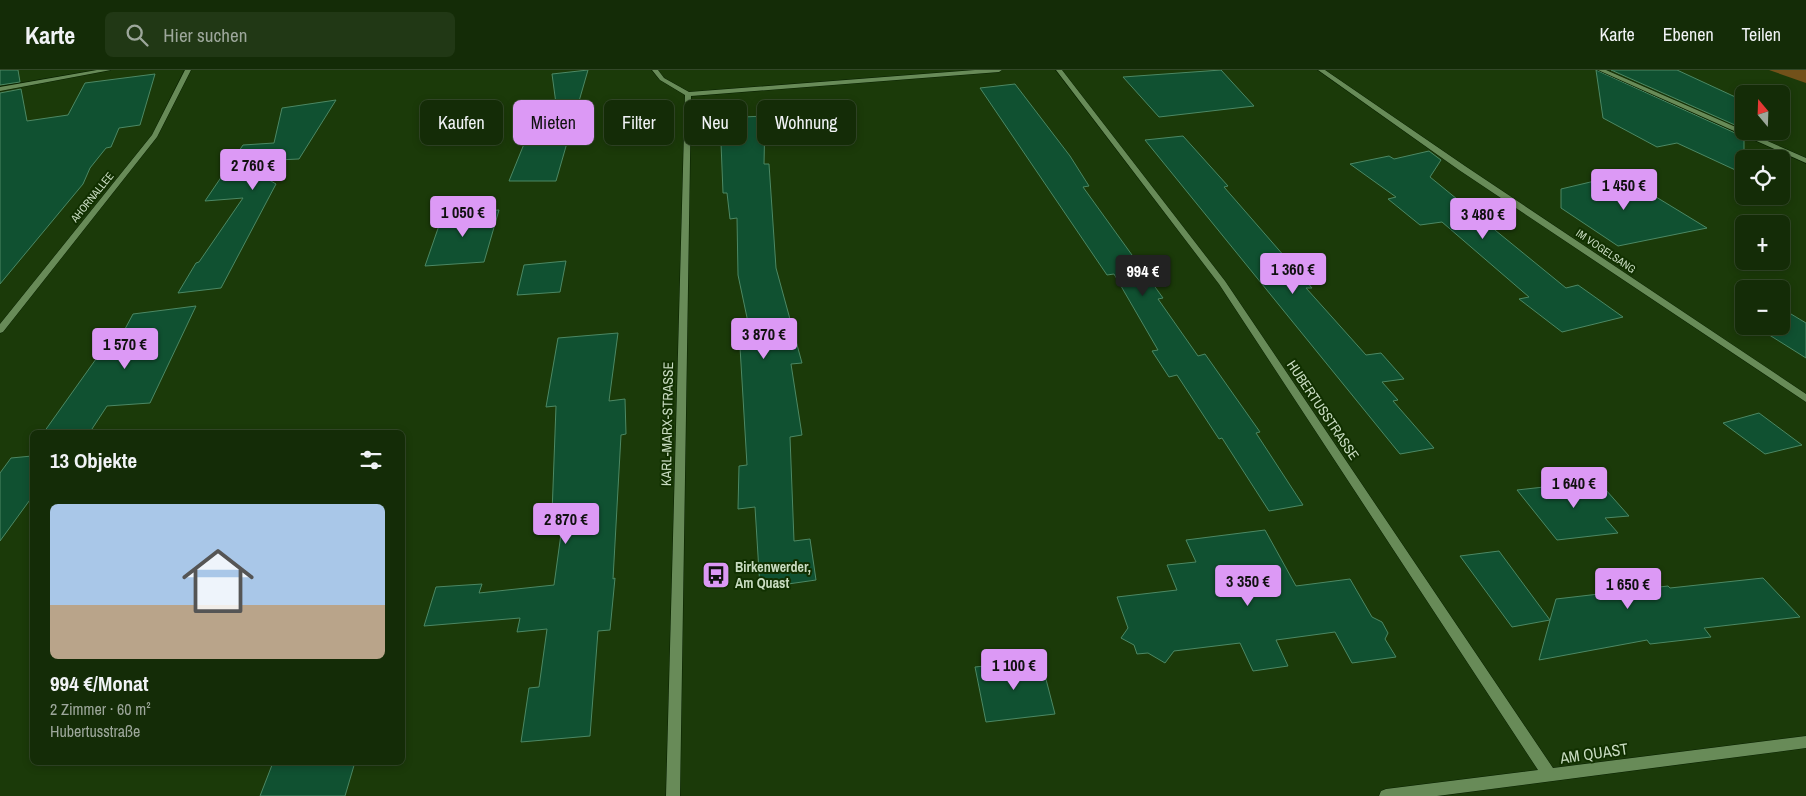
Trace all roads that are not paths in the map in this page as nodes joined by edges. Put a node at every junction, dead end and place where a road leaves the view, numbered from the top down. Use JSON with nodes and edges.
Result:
{"nodes":[{"id":1,"x":108,"y":70,"type":"edge"},
{"id":2,"x":188,"y":70,"type":"edge"},
{"id":3,"x":654,"y":70,"type":"edge"},
{"id":4,"x":999,"y":70,"type":"edge"},
{"id":5,"x":1059,"y":70,"type":"edge"},
{"id":6,"x":1321,"y":70,"type":"edge"},
{"id":7,"x":1601,"y":70,"type":"edge"},
{"id":8,"x":0,"y":89,"type":"edge"},
{"id":9,"x":688,"y":94,"type":"junction"},
{"id":10,"x":1806,"y":161,"type":"edge"},
{"id":11,"x":0,"y":330,"type":"edge"},
{"id":12,"x":1806,"y":399,"type":"edge"},
{"id":13,"x":1806,"y":742,"type":"edge"},
{"id":14,"x":1550,"y":776,"type":"junction"},
{"id":15,"x":673,"y":796,"type":"edge"},
{"id":16,"x":1386,"y":796,"type":"edge"}],
"edges":[{"from":1,"to":8,"type":"street"},
{"from":2,"to":11,"type":"street","name":"AHORNALLEE"},
{"from":3,"to":9,"type":"street"},
{"from":4,"to":9,"type":"street"},
{"from":5,"to":14,"type":"street","name":"HUBERTUSSTRASSE"},
{"from":6,"to":12,"type":"street","name":"IM VOGELSANG"},
{"from":7,"to":10,"type":"street"},
{"from":9,"to":15,"type":"street","name":"KARL-MARX-STRASSE"},
{"from":13,"to":14,"type":"street","name":"AM QUAST"},
{"from":14,"to":16,"type":"street","name":"AM QUAST"}]}
